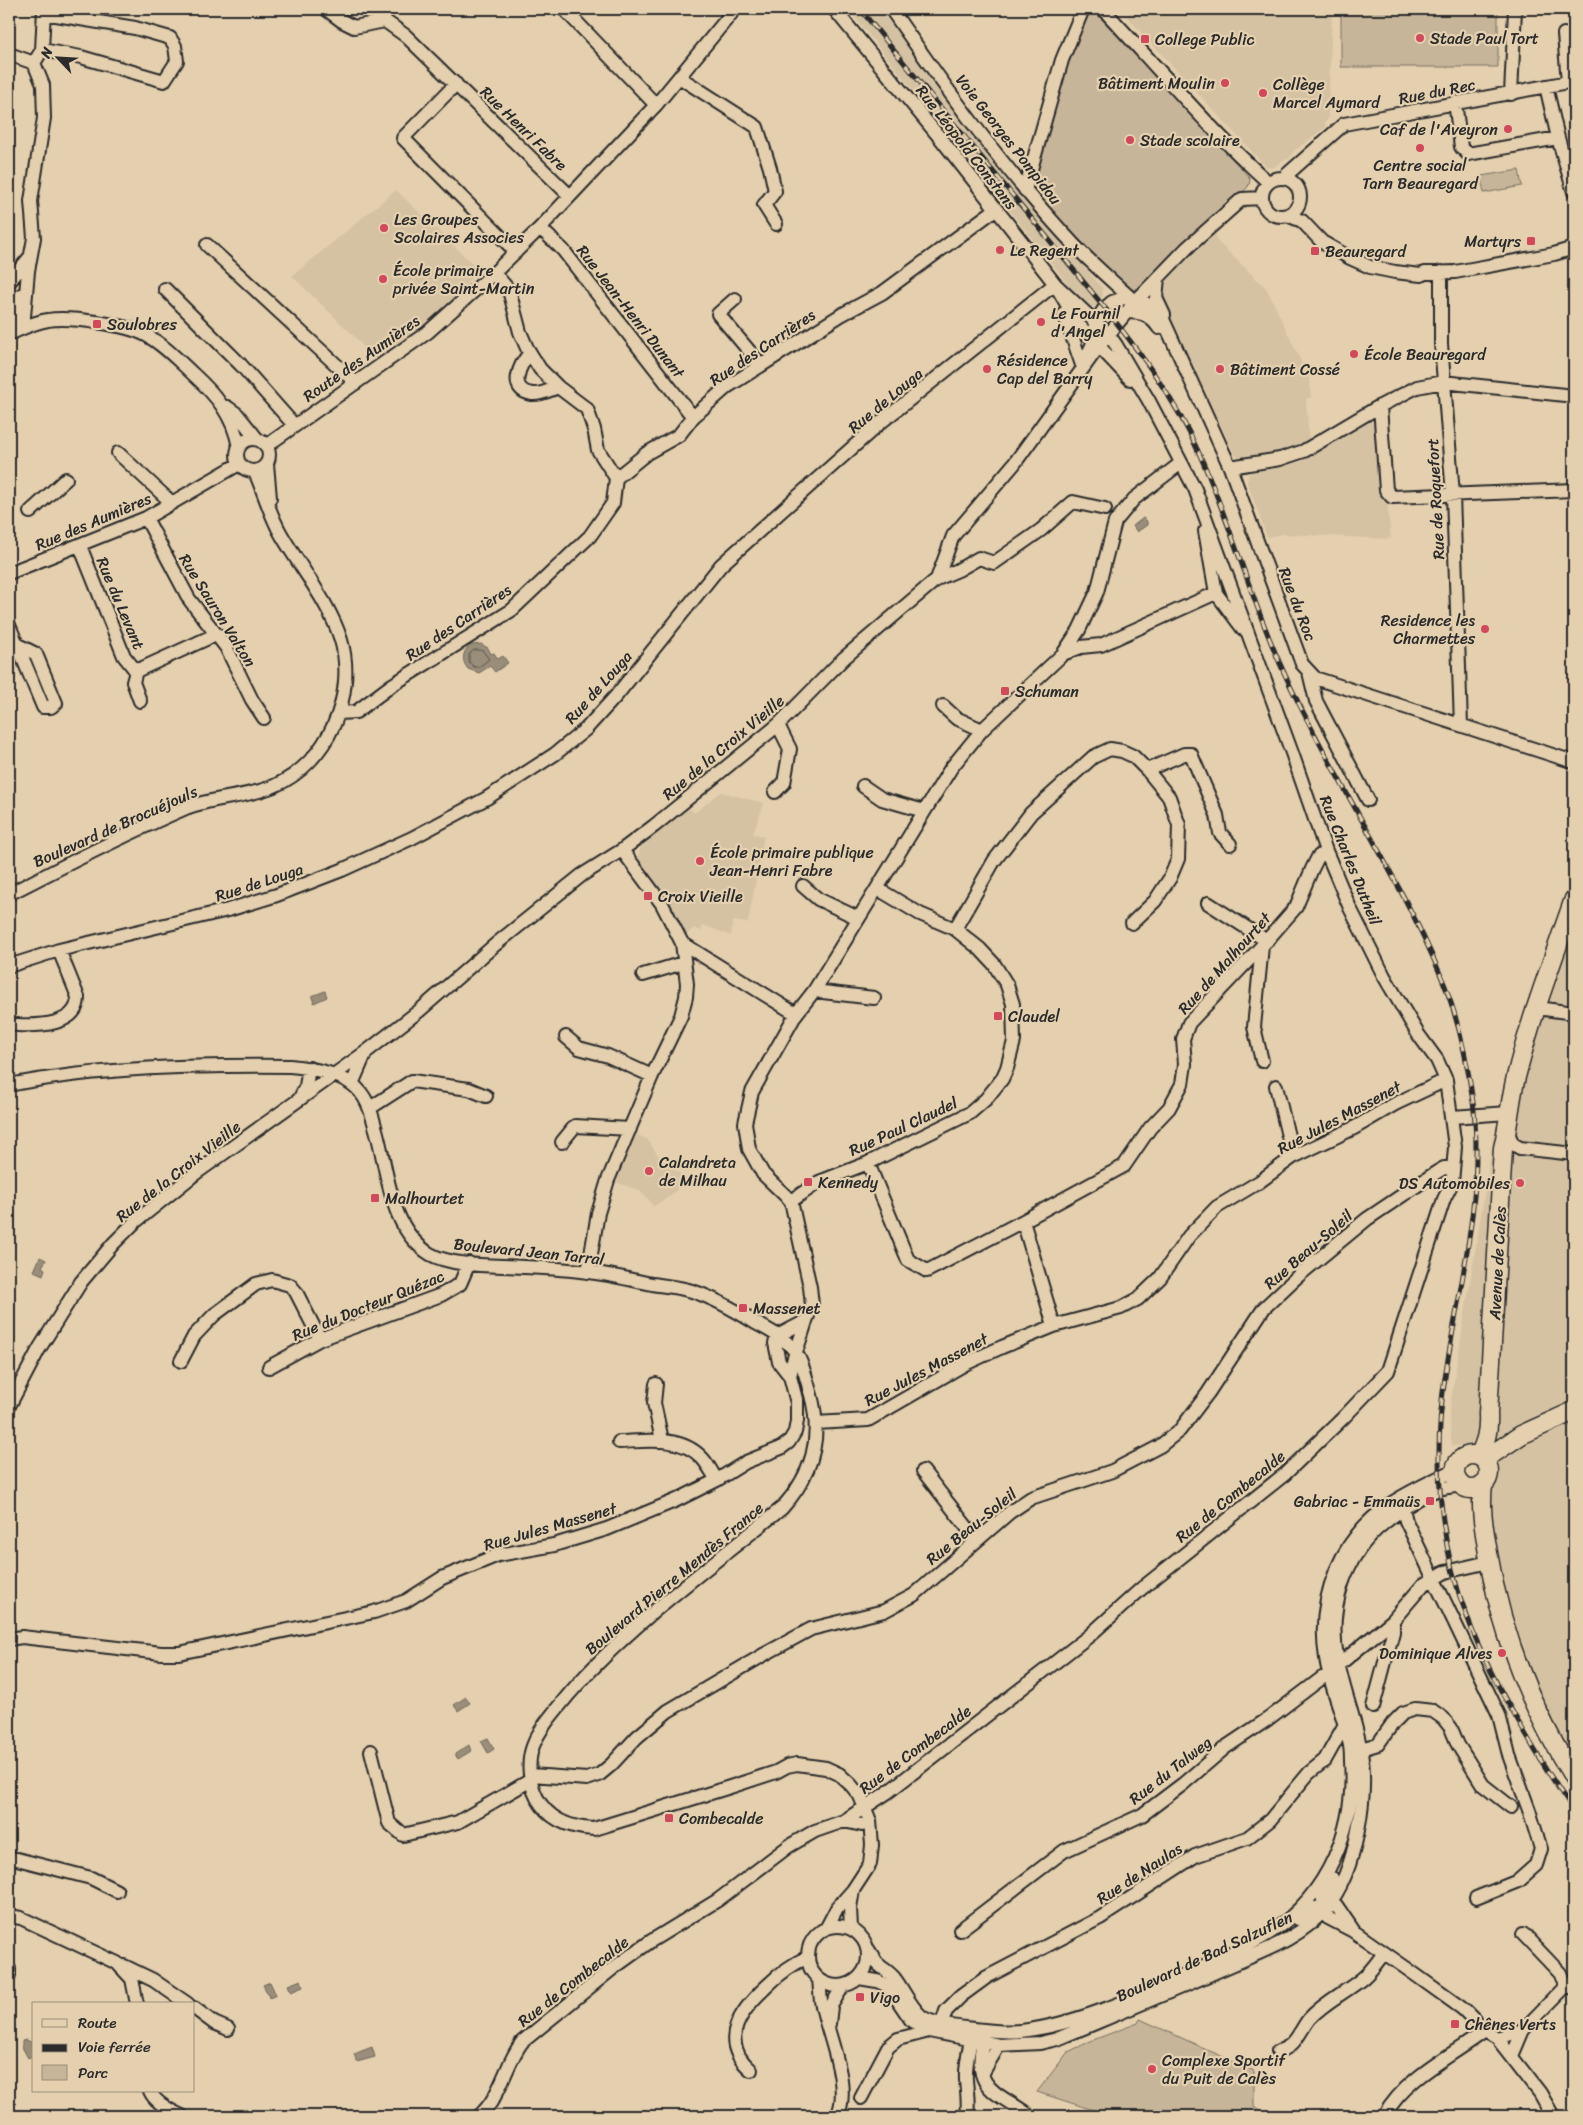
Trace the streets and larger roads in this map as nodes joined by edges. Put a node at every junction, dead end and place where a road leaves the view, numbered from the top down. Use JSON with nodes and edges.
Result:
{"nodes":[{"id":1,"x":326,"y":9,"type":"edge"},
{"id":2,"x":564,"y":9,"type":"edge"},
{"id":3,"x":735,"y":9,"type":"edge"},
{"id":4,"x":834,"y":9,"type":"edge"},
{"id":5,"x":891,"y":9,"type":"edge"},
{"id":6,"x":1083,"y":9,"type":"edge"},
{"id":7,"x":1103,"y":9,"type":"edge"},
{"id":8,"x":1515,"y":9,"type":"edge"},
{"id":9,"x":44,"y":11,"type":"edge"},
{"id":10,"x":1564,"y":34,"type":"dead end"},
{"id":11,"x":42,"y":50,"type":"junction"},
{"id":12,"x":9,"y":54,"type":"edge"},
{"id":13,"x":34,"y":63,"type":"junction"},
{"id":14,"x":679,"y":77,"type":"junction"},
{"id":15,"x":1571,"y":81,"type":"edge"},
{"id":16,"x":456,"y":84,"type":"junction"},
{"id":17,"x":1546,"y":86,"type":"junction"},
{"id":18,"x":1511,"y":94,"type":"junction"},
{"id":19,"x":1456,"y":102,"type":"junction"},
{"id":20,"x":656,"y":105,"type":"junction"},
{"id":21,"x":1558,"y":138,"type":"junction"},
{"id":22,"x":1290,"y":177,"type":"junction"},
{"id":23,"x":1268,"y":182,"type":"junction"},
{"id":24,"x":1025,"y":190,"type":"junction"},
{"id":25,"x":1574,"y":192,"type":"edge"},
{"id":26,"x":569,"y":195,"type":"junction"},
{"id":27,"x":1262,"y":198,"type":"junction"},
{"id":28,"x":1298,"y":205,"type":"junction"},
{"id":29,"x":996,"y":209,"type":"junction"},
{"id":30,"x":1287,"y":214,"type":"junction"},
{"id":31,"x":1302,"y":222,"type":"junction"},
{"id":32,"x":776,"y":224,"type":"dead end"},
{"id":33,"x":540,"y":228,"type":"junction"},
{"id":34,"x":207,"y":244,"type":"dead end"},
{"id":35,"x":1574,"y":244,"type":"edge"},
{"id":36,"x":1077,"y":248,"type":"junction"},
{"id":37,"x":1574,"y":248,"type":"edge"},
{"id":38,"x":516,"y":252,"type":"junction"},
{"id":39,"x":31,"y":255,"type":"junction"},
{"id":40,"x":28,"y":271,"type":"junction"},
{"id":41,"x":1441,"y":272,"type":"junction"},
{"id":42,"x":494,"y":273,"type":"junction"},
{"id":43,"x":1158,"y":278,"type":"junction"},
{"id":44,"x":9,"y":282,"type":"edge"},
{"id":45,"x":1055,"y":284,"type":"junction"},
{"id":46,"x":164,"y":289,"type":"dead end"},
{"id":47,"x":735,"y":299,"type":"dead end"},
{"id":48,"x":1134,"y":302,"type":"junction"},
{"id":49,"x":1105,"y":308,"type":"junction"},
{"id":50,"x":1126,"y":312,"type":"junction"},
{"id":51,"x":1095,"y":322,"type":"junction"},
{"id":52,"x":23,"y":328,"type":"junction"},
{"id":53,"x":9,"y":333,"type":"edge"},
{"id":54,"x":1108,"y":334,"type":"junction"},
{"id":55,"x":1096,"y":344,"type":"junction"},
{"id":56,"x":1176,"y":350,"type":"junction"},
{"id":57,"x":530,"y":353,"type":"junction"},
{"id":58,"x":761,"y":365,"type":"junction"},
{"id":59,"x":1083,"y":368,"type":"junction"},
{"id":60,"x":1443,"y":382,"type":"junction"},
{"id":61,"x":356,"y":383,"type":"junction"},
{"id":62,"x":558,"y":387,"type":"junction"},
{"id":63,"x":1574,"y":396,"type":"edge"},
{"id":64,"x":219,"y":401,"type":"junction"},
{"id":65,"x":1149,"y":401,"type":"junction"},
{"id":66,"x":1380,"y":406,"type":"junction"},
{"id":67,"x":693,"y":417,"type":"junction"},
{"id":68,"x":294,"y":425,"type":"junction"},
{"id":69,"x":262,"y":443,"type":"junction"},
{"id":70,"x":239,"y":447,"type":"junction"},
{"id":71,"x":118,"y":453,"type":"dead end"},
{"id":72,"x":1180,"y":463,"type":"junction"},
{"id":73,"x":239,"y":464,"type":"junction"},
{"id":74,"x":267,"y":464,"type":"junction"},
{"id":75,"x":1230,"y":467,"type":"junction"},
{"id":76,"x":255,"y":472,"type":"junction"},
{"id":77,"x":616,"y":478,"type":"junction"},
{"id":78,"x":66,"y":479,"type":"dead end"},
{"id":79,"x":1574,"y":490,"type":"edge"},
{"id":80,"x":1453,"y":495,"type":"junction"},
{"id":81,"x":1200,"y":500,"type":"junction"},
{"id":82,"x":172,"y":503,"type":"junction"},
{"id":83,"x":1105,"y":509,"type":"dead end"},
{"id":84,"x":271,"y":511,"type":"junction"},
{"id":85,"x":30,"y":512,"type":"dead end"},
{"id":86,"x":146,"y":518,"type":"junction"},
{"id":87,"x":80,"y":546,"type":"junction"},
{"id":88,"x":9,"y":573,"type":"edge"},
{"id":89,"x":936,"y":579,"type":"junction"},
{"id":90,"x":1216,"y":593,"type":"junction"},
{"id":91,"x":9,"y":625,"type":"edge"},
{"id":92,"x":217,"y":634,"type":"junction"},
{"id":93,"x":1252,"y":641,"type":"junction"},
{"id":94,"x":16,"y":644,"type":"junction"},
{"id":95,"x":1063,"y":654,"type":"junction"},
{"id":96,"x":136,"y":671,"type":"junction"},
{"id":97,"x":1309,"y":672,"type":"junction"},
{"id":98,"x":140,"y":701,"type":"dead end"},
{"id":99,"x":943,"y":706,"type":"dead end"},
{"id":100,"x":340,"y":713,"type":"junction"},
{"id":101,"x":264,"y":718,"type":"dead end"},
{"id":102,"x":778,"y":725,"type":"junction"},
{"id":103,"x":1461,"y":725,"type":"junction"},
{"id":104,"x":982,"y":730,"type":"junction"},
{"id":105,"x":1574,"y":762,"type":"edge"},
{"id":106,"x":1147,"y":770,"type":"junction"},
{"id":107,"x":863,"y":786,"type":"dead end"},
{"id":108,"x":775,"y":792,"type":"dead end"},
{"id":109,"x":1368,"y":800,"type":"dead end"},
{"id":110,"x":924,"y":812,"type":"junction"},
{"id":111,"x":1230,"y":844,"type":"dead end"},
{"id":112,"x":622,"y":850,"type":"junction"},
{"id":113,"x":1326,"y":851,"type":"junction"},
{"id":114,"x":803,"y":886,"type":"dead end"},
{"id":115,"x":878,"y":889,"type":"junction"},
{"id":116,"x":9,"y":894,"type":"edge"},
{"id":117,"x":1574,"y":898,"type":"edge"},
{"id":118,"x":1208,"y":903,"type":"dead end"},
{"id":119,"x":858,"y":918,"type":"junction"},
{"id":120,"x":1132,"y":924,"type":"dead end"},
{"id":121,"x":955,"y":929,"type":"junction"},
{"id":122,"x":682,"y":944,"type":"junction"},
{"id":123,"x":1265,"y":944,"type":"junction"},
{"id":124,"x":59,"y":950,"type":"junction"},
{"id":125,"x":683,"y":963,"type":"junction"},
{"id":126,"x":9,"y":966,"type":"edge"},
{"id":127,"x":643,"y":975,"type":"dead end"},
{"id":128,"x":814,"y":991,"type":"junction"},
{"id":129,"x":874,"y":998,"type":"dead end"},
{"id":130,"x":1537,"y":1008,"type":"junction"},
{"id":131,"x":1574,"y":1013,"type":"edge"},
{"id":132,"x":796,"y":1014,"type":"junction"},
{"id":133,"x":16,"y":1025,"type":"dead end"},
{"id":134,"x":566,"y":1037,"type":"dead end"},
{"id":135,"x":366,"y":1052,"type":"junction"},
{"id":136,"x":1262,"y":1061,"type":"dead end"},
{"id":137,"x":309,"y":1068,"type":"junction"},
{"id":138,"x":334,"y":1076,"type":"junction"},
{"id":139,"x":652,"y":1076,"type":"junction"},
{"id":140,"x":1446,"y":1080,"type":"junction"},
{"id":141,"x":350,"y":1082,"type":"junction"},
{"id":142,"x":9,"y":1085,"type":"edge"},
{"id":143,"x":1276,"y":1086,"type":"dead end"},
{"id":144,"x":486,"y":1096,"type":"dead end"},
{"id":145,"x":299,"y":1100,"type":"junction"},
{"id":146,"x":370,"y":1108,"type":"junction"},
{"id":147,"x":1452,"y":1117,"type":"junction"},
{"id":148,"x":1508,"y":1122,"type":"junction"},
{"id":149,"x":630,"y":1128,"type":"junction"},
{"id":150,"x":562,"y":1142,"type":"dead end"},
{"id":151,"x":1574,"y":1154,"type":"edge"},
{"id":152,"x":1293,"y":1156,"type":"junction"},
{"id":153,"x":868,"y":1162,"type":"junction"},
{"id":154,"x":1452,"y":1168,"type":"junction"},
{"id":155,"x":791,"y":1201,"type":"junction"},
{"id":156,"x":1024,"y":1221,"type":"junction"},
{"id":157,"x":469,"y":1263,"type":"junction"},
{"id":158,"x":588,"y":1272,"type":"junction"},
{"id":159,"x":806,"y":1321,"type":"junction"},
{"id":160,"x":1054,"y":1326,"type":"junction"},
{"id":161,"x":320,"y":1339,"type":"junction"},
{"id":162,"x":777,"y":1339,"type":"junction"},
{"id":163,"x":794,"y":1358,"type":"junction"},
{"id":164,"x":181,"y":1361,"type":"dead end"},
{"id":165,"x":269,"y":1366,"type":"dead end"},
{"id":166,"x":790,"y":1376,"type":"junction"},
{"id":167,"x":656,"y":1384,"type":"dead end"},
{"id":168,"x":9,"y":1406,"type":"edge"},
{"id":169,"x":1574,"y":1411,"type":"edge"},
{"id":170,"x":1574,"y":1422,"type":"edge"},
{"id":171,"x":816,"y":1423,"type":"junction"},
{"id":172,"x":662,"y":1440,"type":"junction"},
{"id":173,"x":619,"y":1442,"type":"dead end"},
{"id":174,"x":923,"y":1471,"type":"dead end"},
{"id":175,"x":1474,"y":1473,"type":"junction"},
{"id":176,"x":717,"y":1480,"type":"junction"},
{"id":177,"x":1403,"y":1509,"type":"junction"},
{"id":178,"x":977,"y":1540,"type":"junction"},
{"id":179,"x":1489,"y":1562,"type":"junction"},
{"id":180,"x":1433,"y":1578,"type":"junction"},
{"id":181,"x":1393,"y":1620,"type":"junction"},
{"id":182,"x":9,"y":1639,"type":"edge"},
{"id":183,"x":1341,"y":1663,"type":"dead end"},
{"id":184,"x":1322,"y":1678,"type":"dead end"},
{"id":185,"x":1373,"y":1707,"type":"dead end"},
{"id":186,"x":1344,"y":1726,"type":"junction"},
{"id":187,"x":1361,"y":1749,"type":"junction"},
{"id":188,"x":371,"y":1751,"type":"dead end"},
{"id":189,"x":531,"y":1778,"type":"junction"},
{"id":190,"x":1574,"y":1778,"type":"edge"},
{"id":191,"x":1511,"y":1807,"type":"dead end"},
{"id":192,"x":862,"y":1815,"type":"junction"},
{"id":193,"x":1349,"y":1819,"type":"junction"},
{"id":194,"x":9,"y":1859,"type":"edge"},
{"id":195,"x":862,"y":1877,"type":"junction"},
{"id":196,"x":852,"y":1890,"type":"junction"},
{"id":197,"x":117,"y":1891,"type":"dead end"},
{"id":198,"x":1476,"y":1898,"type":"dead end"},
{"id":199,"x":1326,"y":1908,"type":"junction"},
{"id":200,"x":9,"y":1916,"type":"edge"},
{"id":201,"x":827,"y":1927,"type":"junction"},
{"id":202,"x":851,"y":1928,"type":"junction"},
{"id":203,"x":960,"y":1930,"type":"dead end"},
{"id":204,"x":1522,"y":1934,"type":"dead end"},
{"id":205,"x":1248,"y":1946,"type":"junction"},
{"id":206,"x":868,"y":1949,"type":"junction"},
{"id":207,"x":1384,"y":1953,"type":"junction"},
{"id":208,"x":808,"y":1957,"type":"junction"},
{"id":209,"x":117,"y":1963,"type":"junction"},
{"id":210,"x":9,"y":1969,"type":"edge"},
{"id":211,"x":9,"y":1975,"type":"edge"},
{"id":212,"x":859,"y":1978,"type":"junction"},
{"id":213,"x":819,"y":1979,"type":"junction"},
{"id":214,"x":843,"y":1986,"type":"junction"},
{"id":215,"x":1570,"y":1987,"type":"edge"},
{"id":216,"x":137,"y":2002,"type":"edge"},
{"id":217,"x":185,"y":2002,"type":"edge"},
{"id":218,"x":195,"y":2009,"type":"edge"},
{"id":219,"x":228,"y":2029,"type":"dead end"},
{"id":220,"x":936,"y":2029,"type":"junction"},
{"id":221,"x":1523,"y":2030,"type":"junction"},
{"id":222,"x":1485,"y":2031,"type":"junction"},
{"id":223,"x":830,"y":2034,"type":"junction"},
{"id":224,"x":1497,"y":2038,"type":"junction"},
{"id":225,"x":977,"y":2041,"type":"junction"},
{"id":226,"x":999,"y":2045,"type":"junction"},
{"id":227,"x":1278,"y":2051,"type":"dead end"},
{"id":228,"x":1512,"y":2056,"type":"junction"},
{"id":229,"x":751,"y":2070,"type":"dead end"},
{"id":230,"x":982,"y":2074,"type":"junction"},
{"id":231,"x":150,"y":2092,"type":"edge"},
{"id":232,"x":861,"y":2098,"type":"dead end"},
{"id":233,"x":182,"y":2116,"type":"edge"},
{"id":234,"x":479,"y":2116,"type":"edge"},
{"id":235,"x":837,"y":2116,"type":"edge"},
{"id":236,"x":967,"y":2116,"type":"edge"},
{"id":237,"x":1030,"y":2116,"type":"edge"},
{"id":238,"x":1384,"y":2116,"type":"edge"},
{"id":239,"x":1553,"y":2116,"type":"edge"}],
"edges":[{"from":1,"to":16,"type":"street","name":"Rue Henri Fabre"},
{"from":2,"to":20,"type":"street"},
{"from":3,"to":14,"type":"street","name":"Route des Aumières"},
{"from":4,"to":29,"type":"street","name":"Rue Léopold Constans"},
{"from":5,"to":24,"type":"street","name":"Voie Georges Pompidou"},
{"from":6,"to":24,"type":"street"},
{"from":7,"to":23,"type":"street"},
{"from":8,"to":18,"type":"street"},
{"from":9,"to":11,"type":"street"},
{"from":9,"to":11,"type":"street"},
{"from":10,"to":15,"type":"street"},
{"from":11,"to":13,"type":"street"},
{"from":12,"to":13,"type":"street"},
{"from":13,"to":39,"type":"street"},
{"from":14,"to":20,"type":"street","name":"Route des Aumières"},
{"from":14,"to":32,"type":"street"},
{"from":15,"to":17,"type":"street","name":"Rue du Rec"},
{"from":16,"to":26,"type":"street","name":"Rue Henri Fabre"},
{"from":16,"to":38,"type":"street","name":"Rue Henri Fabre"},
{"from":17,"to":18,"type":"street","name":"Rue du Rec"},
{"from":17,"to":21,"type":"street"},
{"from":18,"to":19,"type":"street","name":"Rue du Rec"},
{"from":19,"to":21,"type":"street"},
{"from":19,"to":22,"type":"street","name":"Rue du Rec"},
{"from":20,"to":26,"type":"street","name":"Route des Aumières"},
{"from":21,"to":25,"type":"street"},
{"from":22,"to":23,"type":"street"},
{"from":22,"to":28,"type":"street"},
{"from":23,"to":27,"type":"street"},
{"from":24,"to":36,"type":"street","name":"Voie Georges Pompidou"},
{"from":26,"to":33,"type":"street","name":"Route des Aumières"},
{"from":27,"to":30,"type":"street"},
{"from":27,"to":43,"type":"street"},
{"from":28,"to":30,"type":"street"},
{"from":28,"to":31,"type":"street"},
{"from":29,"to":45,"type":"street","name":"Rue Léopold Constans"},
{"from":29,"to":58,"type":"street","name":"Rue des Carrières"},
{"from":30,"to":31,"type":"street"},
{"from":31,"to":41,"type":"street"},
{"from":33,"to":38,"type":"street","name":"Route des Aumières"},
{"from":33,"to":67,"type":"street","name":"Rue Jean-Henri Dunant"},
{"from":34,"to":61,"type":"street"},
{"from":35,"to":41,"type":"street"},
{"from":36,"to":48,"type":"street","name":"Voie Georges Pompidou"},
{"from":36,"to":49,"type":"street"},
{"from":37,"to":41,"type":"street"},
{"from":38,"to":42,"type":"street","name":"Route des Aumières"},
{"from":39,"to":40,"type":"street"},
{"from":39,"to":44,"type":"street"},
{"from":40,"to":52,"type":"street"},
{"from":40,"to":53,"type":"street"},
{"from":41,"to":60,"type":"street","name":"Rue de Roquefort"},
{"from":42,"to":57,"type":"street"},
{"from":42,"to":61,"type":"street","name":"Route des Aumières"},
{"from":43,"to":48,"type":"street"},
{"from":43,"to":56,"type":"street"},
{"from":45,"to":51,"type":"street","name":"Rue Léopold Constans"},
{"from":45,"to":55,"type":"street","name":"Rue Léopold Constans"},
{"from":45,"to":59,"type":"street","name":"Rue Léopold Constans"},
{"from":45,"to":124,"type":"street","name":"Rue de Louga"},
{"from":46,"to":68,"type":"street"},
{"from":47,"to":58,"type":"street"},
{"from":48,"to":49,"type":"street"},
{"from":48,"to":50,"type":"street","name":"Rue de la Croix Vieille"},
{"from":48,"to":56,"type":"street","name":"Rue du Roc"},
{"from":49,"to":51,"type":"street"},
{"from":50,"to":54,"type":"street","name":"Rue de la Croix Vieille"},
{"from":50,"to":56,"type":"street"},
{"from":51,"to":54,"type":"street","name":"Rue Léopold Constans"},
{"from":51,"to":55,"type":"street","name":"Rue de la Croix Vieille"},
{"from":52,"to":53,"type":"street"},
{"from":52,"to":64,"type":"street"},
{"from":54,"to":55,"type":"street","name":"Rue de la Croix Vieille"},
{"from":54,"to":65,"type":"street","name":"Rue Charles Dutheil"},
{"from":55,"to":59,"type":"street","name":"Rue de la Croix Vieille"},
{"from":55,"to":65,"type":"street","name":"Rue Charles Dutheil"},
{"from":56,"to":75,"type":"street","name":"Rue du Roc"},
{"from":57,"to":62,"type":"street"},
{"from":57,"to":62,"type":"street"},
{"from":58,"to":67,"type":"street","name":"Rue des Carrières"},
{"from":59,"to":89,"type":"street","name":"Rue de la Croix Vieille"},
{"from":60,"to":63,"type":"street"},
{"from":60,"to":66,"type":"street"},
{"from":60,"to":80,"type":"street","name":"Rue de Roquefort"},
{"from":61,"to":68,"type":"street","name":"Route des Aumières"},
{"from":62,"to":77,"type":"street"},
{"from":64,"to":69,"type":"street"},
{"from":64,"to":70,"type":"street"},
{"from":65,"to":72,"type":"street","name":"Rue Charles Dutheil"},
{"from":66,"to":75,"type":"street"},
{"from":66,"to":80,"type":"street"},
{"from":67,"to":77,"type":"street","name":"Rue des Carrières"},
{"from":68,"to":69,"type":"street","name":"Route des Aumières"},
{"from":69,"to":70,"type":"street"},
{"from":69,"to":74,"type":"street"},
{"from":70,"to":73,"type":"street"},
{"from":71,"to":82,"type":"street"},
{"from":72,"to":81,"type":"street","name":"Rue Charles Dutheil"},
{"from":72,"to":95,"type":"street"},
{"from":73,"to":76,"type":"street"},
{"from":73,"to":82,"type":"street","name":"Rue des Aumières"},
{"from":74,"to":76,"type":"street"},
{"from":74,"to":84,"type":"street","name":"Boulevard de Brocuéjouls"},
{"from":75,"to":97,"type":"street","name":"Rue du Roc"},
{"from":76,"to":84,"type":"street","name":"Boulevard de Brocuéjouls"},
{"from":77,"to":100,"type":"street","name":"Rue des Carrières"},
{"from":78,"to":85,"type":"street"},
{"from":79,"to":80,"type":"street"},
{"from":80,"to":103,"type":"street","name":"Rue de Roquefort"},
{"from":81,"to":90,"type":"street","name":"Rue Charles Dutheil"},
{"from":81,"to":93,"type":"street","name":"Rue Charles Dutheil"},
{"from":82,"to":86,"type":"street","name":"Rue des Aumières"},
{"from":83,"to":89,"type":"street"},
{"from":84,"to":100,"type":"street","name":"Boulevard de Brocuéjouls"},
{"from":86,"to":87,"type":"street","name":"Rue des Aumières"},
{"from":86,"to":92,"type":"street","name":"Rue Sauron Valton"},
{"from":87,"to":88,"type":"street","name":"Rue des Aumières"},
{"from":87,"to":96,"type":"street","name":"Rue du Levant"},
{"from":89,"to":102,"type":"street","name":"Rue de la Croix Vieille"},
{"from":90,"to":93,"type":"street","name":"Rue Charles Dutheil"},
{"from":90,"to":95,"type":"street"},
{"from":91,"to":94,"type":"street"},
{"from":92,"to":96,"type":"street","name":"Rue du Levant"},
{"from":92,"to":101,"type":"street","name":"Rue Sauron Valton"},
{"from":93,"to":113,"type":"street","name":"Rue Charles Dutheil"},
{"from":94,"to":94,"type":"street"},
{"from":95,"to":104,"type":"street"},
{"from":96,"to":98,"type":"street","name":"Rue du Levant"},
{"from":97,"to":103,"type":"street"},
{"from":97,"to":109,"type":"street","name":"Rue du Roc"},
{"from":99,"to":104,"type":"street"},
{"from":100,"to":116,"type":"street","name":"Boulevard de Brocuéjouls"},
{"from":102,"to":108,"type":"street"},
{"from":102,"to":112,"type":"street","name":"Rue de la Croix Vieille"},
{"from":103,"to":105,"type":"street"},
{"from":104,"to":110,"type":"street"},
{"from":106,"to":111,"type":"street"},
{"from":106,"to":120,"type":"street"},
{"from":106,"to":121,"type":"street"},
{"from":107,"to":110,"type":"street"},
{"from":110,"to":115,"type":"street"},
{"from":112,"to":122,"type":"street"},
{"from":112,"to":135,"type":"street","name":"Rue de la Croix Vieille"},
{"from":113,"to":123,"type":"street","name":"Rue de Malhourtet"},
{"from":113,"to":140,"type":"street","name":"Rue Charles Dutheil"},
{"from":114,"to":119,"type":"street"},
{"from":115,"to":119,"type":"street"},
{"from":115,"to":121,"type":"street","name":"Rue Paul Claudel"},
{"from":117,"to":130,"type":"street","name":"Avenue de Calès"},
{"from":118,"to":123,"type":"street"},
{"from":119,"to":128,"type":"street"},
{"from":121,"to":153,"type":"street","name":"Rue Paul Claudel"},
{"from":122,"to":125,"type":"street"},
{"from":122,"to":132,"type":"street"},
{"from":123,"to":136,"type":"street"},
{"from":123,"to":156,"type":"street","name":"Rue de Malhourtet"},
{"from":124,"to":126,"type":"street","name":"Rue de Louga"},
{"from":124,"to":133,"type":"street"},
{"from":125,"to":127,"type":"street"},
{"from":125,"to":139,"type":"street"},
{"from":128,"to":129,"type":"street"},
{"from":128,"to":132,"type":"street"},
{"from":130,"to":131,"type":"street"},
{"from":130,"to":148,"type":"street","name":"Avenue de Calès"},
{"from":132,"to":155,"type":"street"},
{"from":134,"to":139,"type":"street"},
{"from":135,"to":138,"type":"street","name":"Rue de la Croix Vieille"},
{"from":135,"to":141,"type":"street","name":"Rue de la Croix Vieille"},
{"from":137,"to":138,"type":"street"},
{"from":137,"to":142,"type":"street"},
{"from":137,"to":145,"type":"street"},
{"from":138,"to":141,"type":"street"},
{"from":138,"to":145,"type":"street","name":"Rue de la Croix Vieille"},
{"from":139,"to":149,"type":"street"},
{"from":140,"to":147,"type":"street","name":"Rue de Combecalde"},
{"from":140,"to":152,"type":"street","name":"Rue Jules Massenet"},
{"from":141,"to":146,"type":"street","name":"Boulevard Jean Tarral"},
{"from":143,"to":152,"type":"street"},
{"from":144,"to":146,"type":"street"},
{"from":145,"to":168,"type":"street","name":"Rue de la Croix Vieille"},
{"from":146,"to":157,"type":"street","name":"Boulevard Jean Tarral"},
{"from":147,"to":148,"type":"street"},
{"from":147,"to":154,"type":"street","name":"Rue de Combecalde"},
{"from":148,"to":151,"type":"street"},
{"from":148,"to":175,"type":"street","name":"Avenue de Calès"},
{"from":149,"to":150,"type":"street"},
{"from":149,"to":158,"type":"street"},
{"from":152,"to":160,"type":"street","name":"Rue Jules Massenet"},
{"from":153,"to":155,"type":"street","name":"Rue Paul Claudel"},
{"from":153,"to":156,"type":"street","name":"Rue de Malhourtet"},
{"from":154,"to":178,"type":"street","name":"Rue Beau-Soleil"},
{"from":154,"to":192,"type":"street","name":"Rue de Combecalde"},
{"from":155,"to":159,"type":"street","name":"Rue Jules Massenet"},
{"from":156,"to":160,"type":"street"},
{"from":157,"to":158,"type":"street","name":"Boulevard Jean Tarral"},
{"from":157,"to":161,"type":"street","name":"Rue du Docteur Quézac"},
{"from":158,"to":162,"type":"street","name":"Boulevard Jean Tarral"},
{"from":159,"to":162,"type":"street"},
{"from":159,"to":163,"type":"street","name":"Rue Jules Massenet"},
{"from":160,"to":171,"type":"street","name":"Rue Jules Massenet"},
{"from":161,"to":164,"type":"street"},
{"from":161,"to":165,"type":"street","name":"Rue du Docteur Quézac"},
{"from":162,"to":163,"type":"street","name":"Boulevard Jean Tarral"},
{"from":162,"to":166,"type":"street","name":"Rue Jules Massenet"},
{"from":163,"to":166,"type":"street","name":"Rue Jules Massenet"},
{"from":163,"to":171,"type":"street","name":"Boulevard Jean Tarral"},
{"from":166,"to":176,"type":"street","name":"Rue Jules Massenet"},
{"from":167,"to":172,"type":"street"},
{"from":169,"to":175,"type":"street"},
{"from":170,"to":175,"type":"street"},
{"from":171,"to":189,"type":"street","name":"Boulevard Pierre Mendès France"},
{"from":172,"to":173,"type":"street"},
{"from":172,"to":176,"type":"street"},
{"from":174,"to":178,"type":"street"},
{"from":175,"to":177,"type":"street","name":"Boulevard de Bad Salzuflen"},
{"from":175,"to":179,"type":"street"},
{"from":175,"to":186,"type":"street","name":"Boulevard de Bad Salzuflen"},
{"from":176,"to":182,"type":"street","name":"Rue Jules Massenet"},
{"from":177,"to":180,"type":"street"},
{"from":177,"to":187,"type":"street","name":"Boulevard de Bad Salzuflen"},
{"from":178,"to":189,"type":"street","name":"Rue Beau-Soleil"},
{"from":179,"to":180,"type":"street"},
{"from":179,"to":190,"type":"street"},
{"from":180,"to":181,"type":"street"},
{"from":180,"to":198,"type":"street"},
{"from":181,"to":183,"type":"street"},
{"from":181,"to":185,"type":"street"},
{"from":184,"to":203,"type":"street","name":"Rue du Talweg"},
{"from":186,"to":193,"type":"street","name":"Boulevard de Bad Salzuflen"},
{"from":186,"to":220,"type":"street","name":"Rue de Naulas"},
{"from":187,"to":191,"type":"street"},
{"from":187,"to":199,"type":"street","name":"Boulevard de Bad Salzuflen"},
{"from":188,"to":189,"type":"street"},
{"from":189,"to":192,"type":"street","name":"Boulevard Pierre Mendès France"},
{"from":192,"to":195,"type":"street","name":"Boulevard Pierre Mendès France"},
{"from":192,"to":195,"type":"street","name":"Boulevard Pierre Mendès France"},
{"from":192,"to":234,"type":"street","name":"Rue de Combecalde"},
{"from":193,"to":199,"type":"street"},
{"from":193,"to":205,"type":"street","name":"Boulevard de Bad Salzuflen"},
{"from":194,"to":197,"type":"street"},
{"from":195,"to":196,"type":"street","name":"Boulevard Pierre Mendès France"},
{"from":196,"to":201,"type":"street","name":"Boulevard Pierre Mendès France"},
{"from":196,"to":202,"type":"street"},
{"from":199,"to":205,"type":"street"},
{"from":199,"to":207,"type":"street"},
{"from":199,"to":226,"type":"street","name":"Boulevard de Bad Salzuflen"},
{"from":200,"to":209,"type":"street"},
{"from":201,"to":202,"type":"street"},
{"from":201,"to":208,"type":"street"},
{"from":202,"to":206,"type":"street"},
{"from":204,"to":215,"type":"street"},
{"from":205,"to":220,"type":"street","name":"Boulevard de Bad Salzuflen"},
{"from":206,"to":212,"type":"street"},
{"from":206,"to":220,"type":"street","name":"Boulevard de Bad Salzuflen"},
{"from":207,"to":222,"type":"street"},
{"from":207,"to":227,"type":"street"},
{"from":208,"to":213,"type":"street"},
{"from":208,"to":229,"type":"street"},
{"from":209,"to":216,"type":"street"},
{"from":209,"to":217,"type":"street"},
{"from":210,"to":211,"type":"street"},
{"from":212,"to":214,"type":"street"},
{"from":212,"to":220,"type":"street","name":"Boulevard de Bad Salzuflen"},
{"from":213,"to":214,"type":"street"},
{"from":213,"to":223,"type":"street"},
{"from":214,"to":223,"type":"street"},
{"from":215,"to":221,"type":"street"},
{"from":218,"to":219,"type":"street"},
{"from":220,"to":225,"type":"street","name":"Boulevard de Bad Salzuflen"},
{"from":220,"to":232,"type":"street"},
{"from":221,"to":224,"type":"street"},
{"from":221,"to":228,"type":"street"},
{"from":222,"to":224,"type":"street"},
{"from":222,"to":238,"type":"street"},
{"from":223,"to":235,"type":"street"},
{"from":224,"to":228,"type":"street"},
{"from":225,"to":226,"type":"street","name":"Boulevard de Bad Salzuflen"},
{"from":225,"to":230,"type":"street"},
{"from":225,"to":236,"type":"street"},
{"from":226,"to":230,"type":"street"},
{"from":228,"to":239,"type":"street"},
{"from":230,"to":237,"type":"street"},
{"from":231,"to":233,"type":"street"}]}
